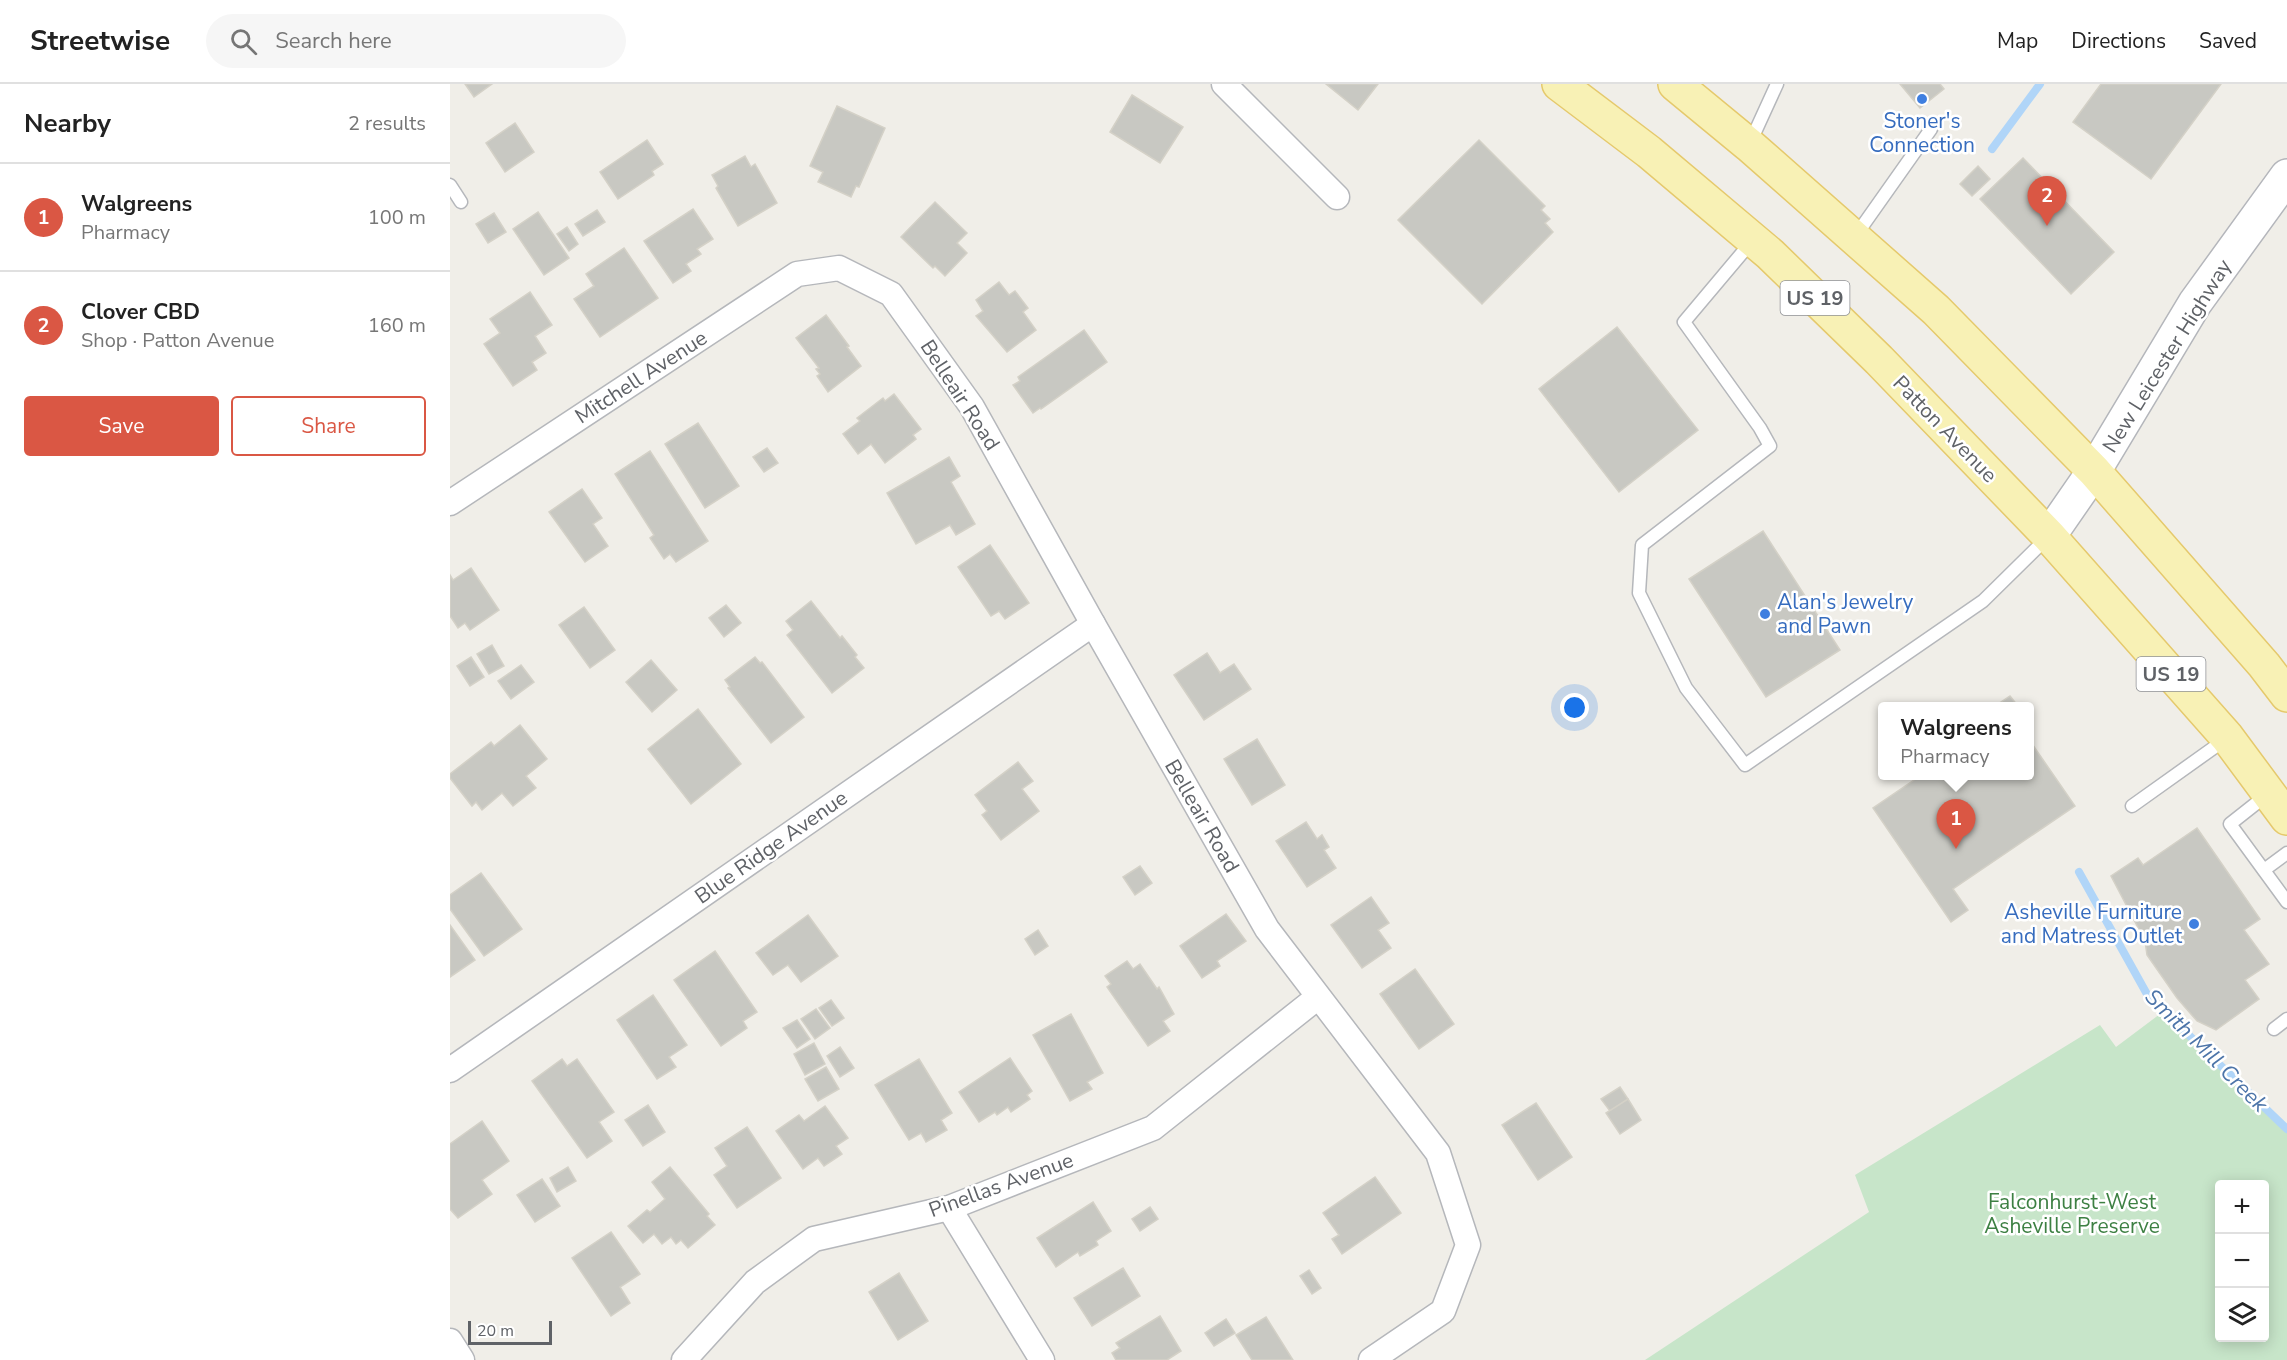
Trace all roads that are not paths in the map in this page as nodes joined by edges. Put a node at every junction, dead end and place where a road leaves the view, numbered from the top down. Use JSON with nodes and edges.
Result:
{"nodes":[{"id":1,"x":1224,"y":84,"type":"edge"},
{"id":2,"x":1559,"y":84,"type":"edge"},
{"id":3,"x":1675,"y":84,"type":"edge"},
{"id":4,"x":1777,"y":84,"type":"edge"},
{"id":5,"x":1931,"y":129,"type":"dead end"},
{"id":6,"x":1749,"y":145,"type":"junction"},
{"id":7,"x":2287,"y":177,"type":"edge"},
{"id":8,"x":450,"y":185,"type":"edge"},
{"id":9,"x":1337,"y":197,"type":"dead end"},
{"id":10,"x":461,"y":202,"type":"dead end"},
{"id":11,"x":1854,"y":239,"type":"junction"},
{"id":12,"x":1753,"y":240,"type":"junction"},
{"id":13,"x":839,"y":268,"type":"joint"},
{"id":14,"x":2094,"y":471,"type":"junction"},
{"id":15,"x":450,"y":503,"type":"edge"},
{"id":16,"x":2049,"y":536,"type":"junction"},
{"id":17,"x":1093,"y":624,"type":"junction"},
{"id":18,"x":2287,"y":695,"type":"edge"},
{"id":19,"x":2227,"y":737,"type":"junction"},
{"id":20,"x":2278,"y":805,"type":"edge"},
{"id":21,"x":2132,"y":806,"type":"dead end"},
{"id":22,"x":2287,"y":853,"type":"edge"},
{"id":23,"x":2264,"y":870,"type":"junction"},
{"id":24,"x":2287,"y":902,"type":"edge"},
{"id":25,"x":1318,"y":996,"type":"junction"},
{"id":26,"x":2287,"y":1019,"type":"edge"},
{"id":27,"x":2274,"y":1029,"type":"dead end"},
{"id":28,"x":450,"y":1070,"type":"edge"},
{"id":29,"x":949,"y":1208,"type":"junction"},
{"id":30,"x":450,"y":1341,"type":"edge"},
{"id":31,"x":462,"y":1360,"type":"edge"},
{"id":32,"x":684,"y":1360,"type":"edge"},
{"id":33,"x":1042,"y":1360,"type":"edge"},
{"id":34,"x":1371,"y":1360,"type":"edge"}],
"edges":[{"from":1,"to":9,"type":"street"},
{"from":2,"to":12,"type":"main road","name":"Patton Avenue","number":"US 19"},
{"from":3,"to":6,"type":"main road"},
{"from":4,"to":6,"type":"lane"},
{"from":5,"to":11,"type":"lane"},
{"from":6,"to":11,"type":"main road"},
{"from":7,"to":14,"type":"main road","name":"New Leicester Highway"},
{"from":8,"to":10,"type":"lane"},
{"from":11,"to":14,"type":"main road"},
{"from":12,"to":16,"type":"main road","name":"Patton Avenue","number":"US 19"},
{"from":12,"to":16,"type":"lane"},
{"from":13,"to":15,"type":"street","name":"Mitchell Avenue"},
{"from":13,"to":17,"type":"street","name":"Belleair Road"},
{"from":14,"to":16,"type":"main road","name":"New Leicester Highway"},
{"from":14,"to":18,"type":"main road"},
{"from":16,"to":19,"type":"main road","name":"Patton Avenue","number":"US 19"},
{"from":17,"to":25,"type":"street","name":"Belleair Road"},
{"from":17,"to":28,"type":"street","name":"Blue Ridge Avenue"},
{"from":19,"to":20,"type":"main road","name":"Patton Avenue","number":"US 19"},
{"from":19,"to":21,"type":"lane"},
{"from":20,"to":23,"type":"lane"},
{"from":22,"to":23,"type":"lane"},
{"from":23,"to":24,"type":"lane"},
{"from":25,"to":29,"type":"street","name":"Pinellas Avenue"},
{"from":25,"to":34,"type":"street","name":"Belleair Road"},
{"from":26,"to":27,"type":"lane"},
{"from":29,"to":32,"type":"street","name":"Pinellas Avenue"},
{"from":29,"to":33,"type":"street"},
{"from":30,"to":31,"type":"street"}]}
